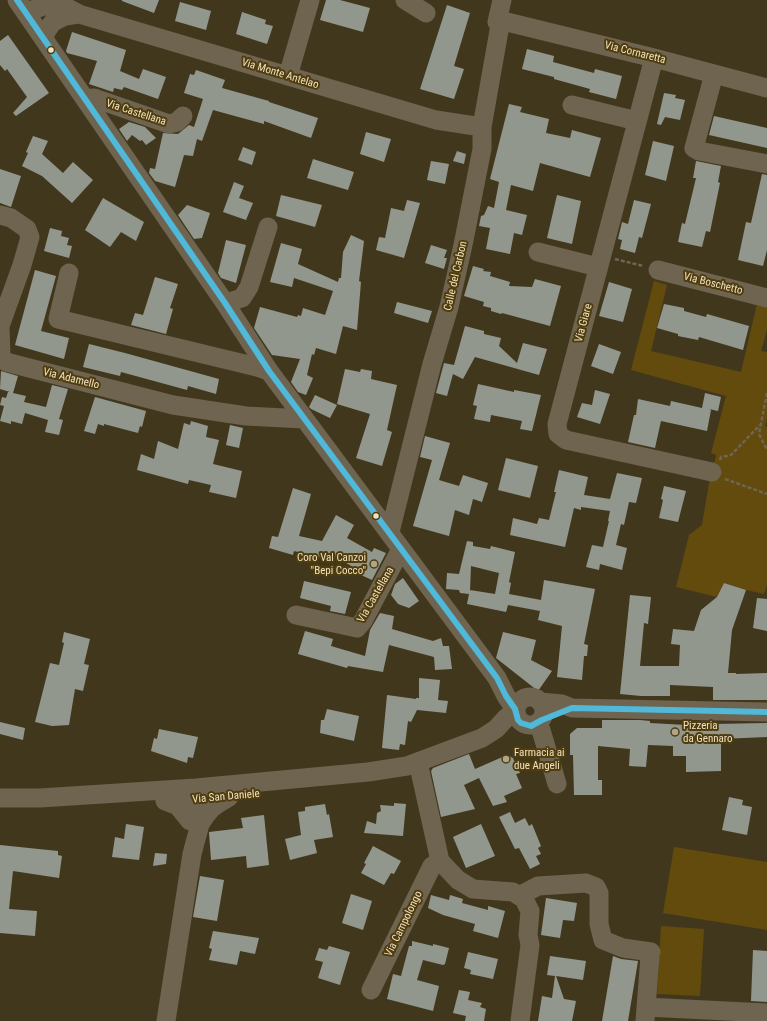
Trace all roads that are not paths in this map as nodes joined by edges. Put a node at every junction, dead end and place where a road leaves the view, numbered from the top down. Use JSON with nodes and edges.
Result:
{"nodes":[{"id":1,"x":310,"y":0,"type":"edge"},
{"id":2,"x":405,"y":0,"type":"edge"},
{"id":3,"x":502,"y":0,"type":"edge"},
{"id":4,"x":21,"y":6,"type":"edge"},
{"id":5,"x":426,"y":13,"type":"dead end"},
{"id":6,"x":79,"y":14,"type":"junction"},
{"id":7,"x":500,"y":21,"type":"junction"},
{"id":8,"x":45,"y":40,"type":"junction"},
{"id":9,"x":654,"y":58,"type":"junction"},
{"id":10,"x":714,"y":74,"type":"junction"},
{"id":11,"x":288,"y":76,"type":"junction"},
{"id":12,"x":767,"y":88,"type":"edge"},
{"id":13,"x":85,"y":98,"type":"junction"},
{"id":14,"x":572,"y":105,"type":"dead end"},
{"id":15,"x":184,"y":116,"type":"dead end"},
{"id":16,"x":637,"y":121,"type":"junction"},
{"id":17,"x":482,"y":127,"type":"junction"},
{"id":18,"x":767,"y":164,"type":"edge"},
{"id":19,"x":0,"y":215,"type":"edge"},
{"id":20,"x":268,"y":227,"type":"dead end"},
{"id":21,"x":538,"y":252,"type":"dead end"},
{"id":22,"x":604,"y":263,"type":"junction"},
{"id":23,"x":658,"y":270,"type":"road end"},
{"id":24,"x":69,"y":273,"type":"dead end"},
{"id":25,"x":767,"y":298,"type":"edge"},
{"id":26,"x":225,"y":303,"type":"junction"},
{"id":27,"x":269,"y":371,"type":"junction"},
{"id":28,"x":304,"y":419,"type":"junction"},
{"id":29,"x":714,"y":473,"type":"road end"},
{"id":30,"x":390,"y":532,"type":"junction"},
{"id":31,"x":401,"y":548,"type":"junction"},
{"id":32,"x":296,"y":615,"type":"dead end"},
{"id":33,"x":529,"y":712,"type":"junction"},
{"id":34,"x":767,"y":712,"type":"edge"},
{"id":35,"x":412,"y":764,"type":"junction"},
{"id":36,"x":246,"y":783,"type":"junction"},
{"id":37,"x":557,"y":784,"type":"dead end"},
{"id":38,"x":149,"y":791,"type":"junction"},
{"id":39,"x":229,"y":797,"type":"junction"},
{"id":40,"x":0,"y":798,"type":"edge"},
{"id":41,"x":40,"y":798,"type":"junction"},
{"id":42,"x":194,"y":799,"type":"junction"},
{"id":43,"x":165,"y":801,"type":"junction"},
{"id":44,"x":195,"y":823,"type":"junction"},
{"id":45,"x":440,"y":860,"type":"junction"},
{"id":46,"x":519,"y":896,"type":"junction"},
{"id":47,"x":372,"y":990,"type":"dead end"},
{"id":48,"x":645,"y":1014,"type":"edge"},
{"id":49,"x":766,"y":1016,"type":"edge"},
{"id":50,"x":166,"y":1021,"type":"edge"},
{"id":51,"x":520,"y":1021,"type":"edge"}],
"edges":[{"from":1,"to":11,"type":"street"},
{"from":2,"to":5,"type":"street"},
{"from":3,"to":7,"type":"street"},
{"from":4,"to":6,"type":"street","name":"Via Monte Antelao"},
{"from":4,"to":8,"type":"street","name":"Via Castellana"},
{"from":6,"to":8,"type":"street"},
{"from":6,"to":11,"type":"street","name":"Via Monte Antelao"},
{"from":7,"to":9,"type":"street","name":"Via Cornaretta"},
{"from":7,"to":17,"type":"street","name":"Calle del Carbon"},
{"from":8,"to":13,"type":"street","name":"Via Castellana"},
{"from":9,"to":10,"type":"street","name":"Via Cornaretta"},
{"from":9,"to":16,"type":"street","name":"Via Giare"},
{"from":10,"to":12,"type":"street","name":"Via Cornaretta"},
{"from":10,"to":18,"type":"street"},
{"from":11,"to":17,"type":"street","name":"Via Monte Antelao"},
{"from":13,"to":15,"type":"street","name":"Via Castellana"},
{"from":13,"to":26,"type":"street","name":"Via Castellana"},
{"from":14,"to":16,"type":"street"},
{"from":16,"to":22,"type":"street","name":"Via Giare"},
{"from":17,"to":30,"type":"street","name":"Calle del Carbon"},
{"from":19,"to":28,"type":"street","name":"Via Adamello"},
{"from":20,"to":26,"type":"street"},
{"from":21,"to":22,"type":"street"},
{"from":22,"to":29,"type":"street","name":"Via Giare"},
{"from":23,"to":25,"type":"street","name":"Via Boschetto"},
{"from":24,"to":27,"type":"street"},
{"from":26,"to":27,"type":"street","name":"Via Castellana"},
{"from":27,"to":28,"type":"street","name":"Via Castellana"},
{"from":28,"to":30,"type":"street","name":"Via Castellana"},
{"from":30,"to":31,"type":"street","name":"Via Castellana"},
{"from":31,"to":32,"type":"street","name":"Via Castellana"},
{"from":31,"to":33,"type":"street","name":"Via Castellana"},
{"from":33,"to":34,"type":"street"},
{"from":33,"to":35,"type":"street","name":"Via San Daniele"},
{"from":33,"to":37,"type":"street","name":"Via Castellana"},
{"from":35,"to":36,"type":"street","name":"Via San Daniele"},
{"from":35,"to":39,"type":"street","name":"Via San Daniele"},
{"from":35,"to":45,"type":"street"},
{"from":36,"to":38,"type":"street","name":"Via San Daniele"},
{"from":36,"to":42,"type":"street"},
{"from":38,"to":41,"type":"street","name":"Via San Daniele"},
{"from":38,"to":42,"type":"street"},
{"from":39,"to":42,"type":"street","name":"Via San Daniele"},
{"from":39,"to":44,"type":"street"},
{"from":40,"to":41,"type":"street","name":"Via San Daniele"},
{"from":41,"to":43,"type":"street","name":"Via San Daniele"},
{"from":42,"to":43,"type":"street","name":"Via San Daniele"},
{"from":42,"to":44,"type":"street"},
{"from":43,"to":44,"type":"street"},
{"from":44,"to":50,"type":"street"},
{"from":45,"to":46,"type":"street"},
{"from":45,"to":47,"type":"street","name":"Via Campolongo"},
{"from":46,"to":48,"type":"street"},
{"from":46,"to":51,"type":"street"},
{"from":48,"to":49,"type":"street"}]}
